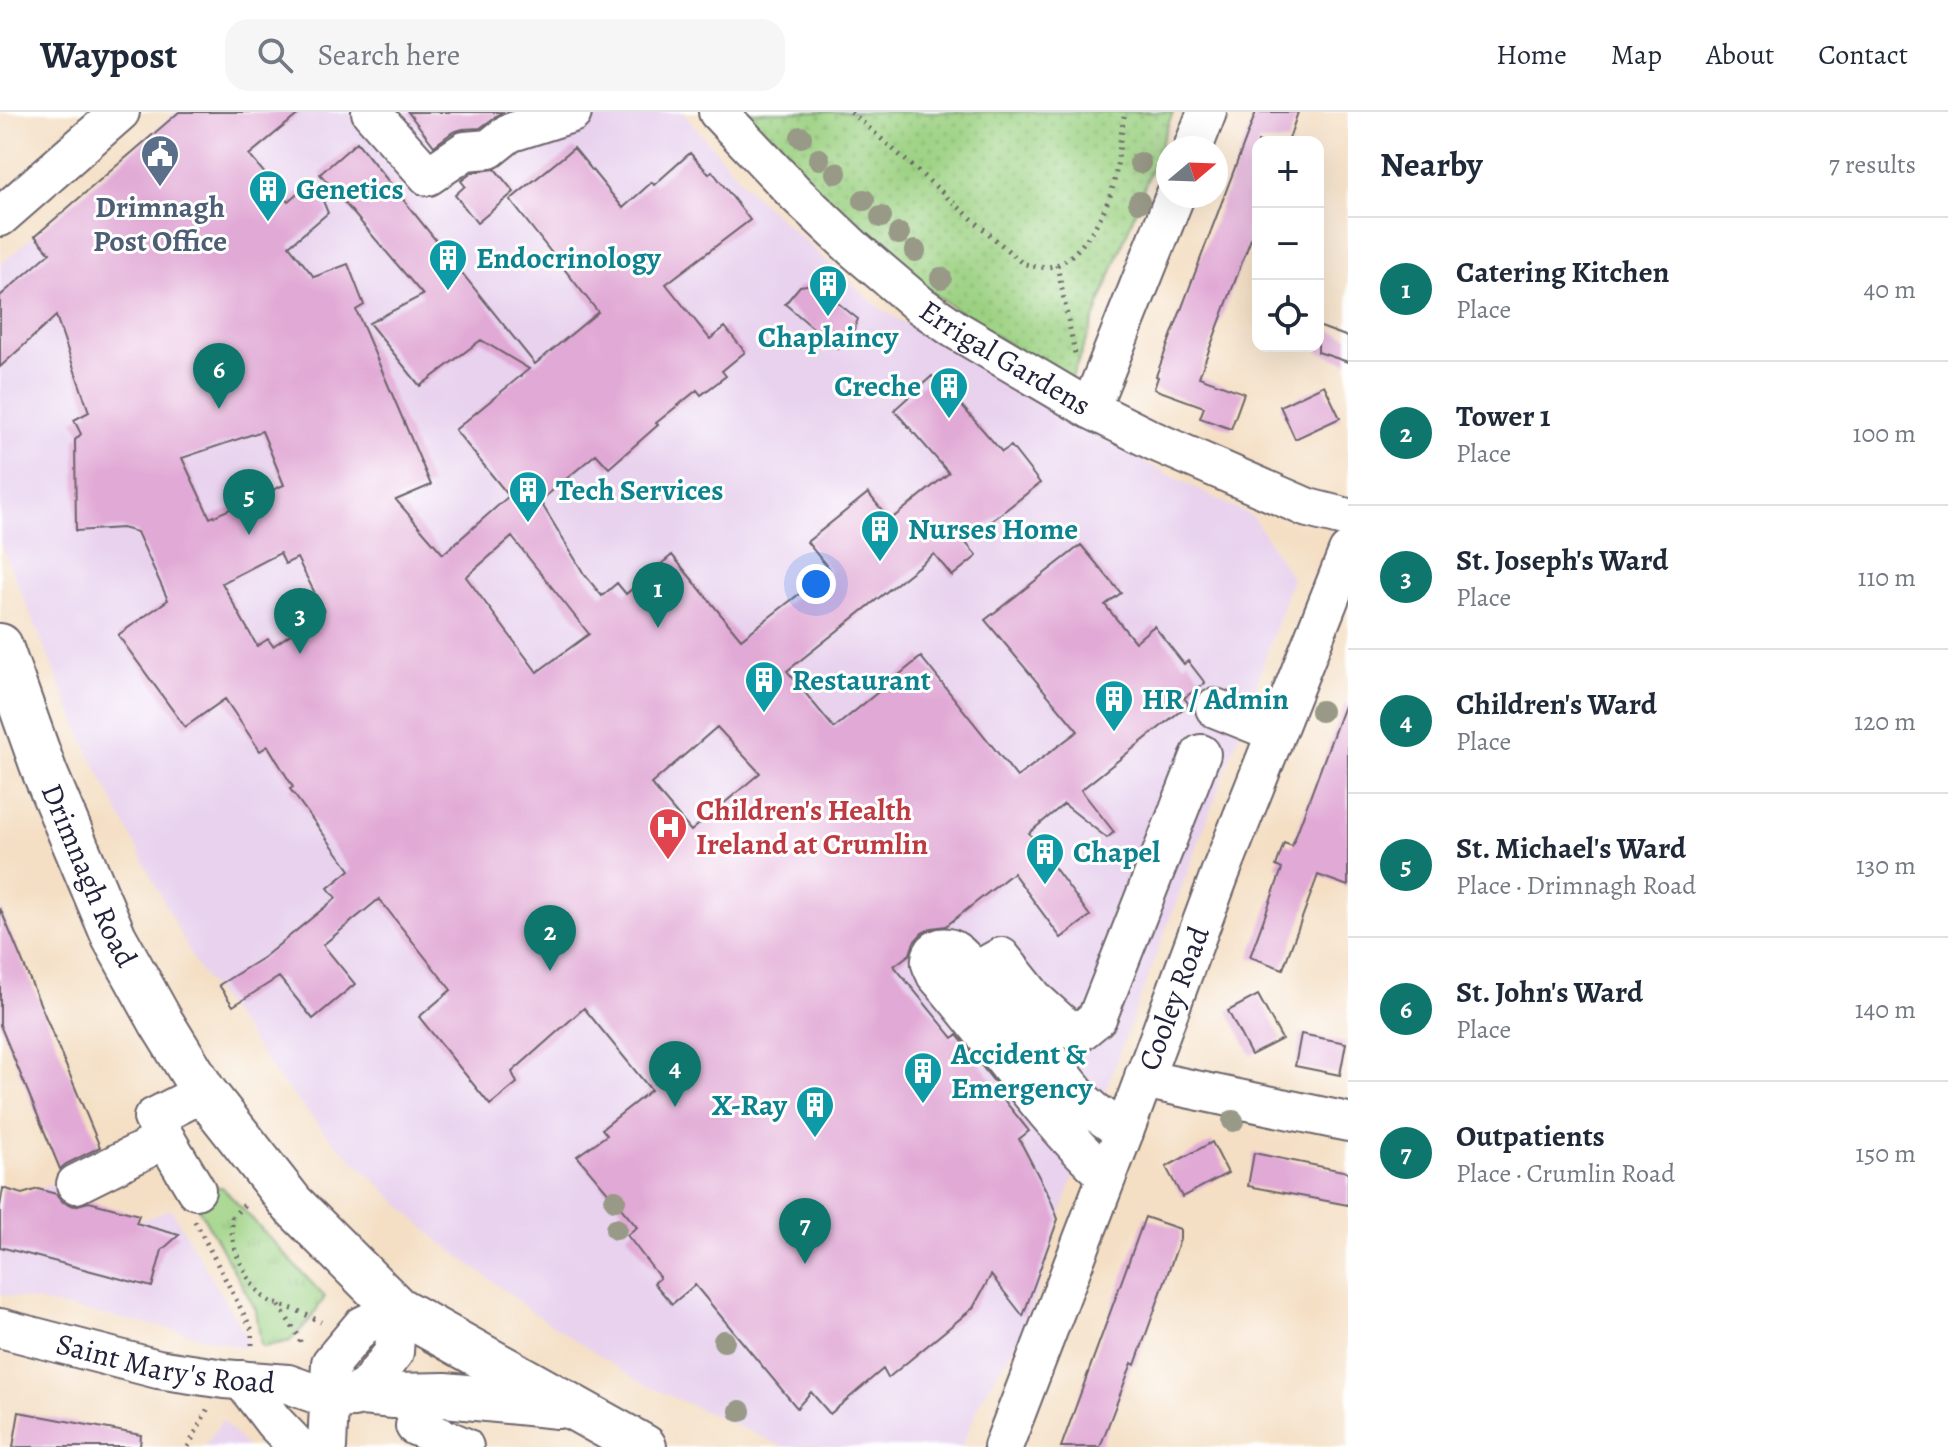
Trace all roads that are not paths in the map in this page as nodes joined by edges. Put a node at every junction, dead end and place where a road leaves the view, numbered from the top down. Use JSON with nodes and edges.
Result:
{"nodes":[{"id":1,"x":120,"y":112,"type":"edge"},
{"id":2,"x":371,"y":112,"type":"edge"},
{"id":3,"x":718,"y":112,"type":"edge"},
{"id":4,"x":1207,"y":112,"type":"edge"},
{"id":5,"x":572,"y":113,"type":"edge"},
{"id":6,"x":1198,"y":136,"type":"edge"},
{"id":7,"x":1170,"y":208,"type":"edge"},
{"id":8,"x":0,"y":217,"type":"edge"},
{"id":9,"x":1090,"y":409,"type":"junction"},
{"id":10,"x":1348,"y":518,"type":"edge"},
{"id":11,"x":1348,"y":552,"type":"edge"},
{"id":12,"x":3,"y":661,"type":"edge"},
{"id":13,"x":1215,"y":708,"type":"dead end"},
{"id":14,"x":1275,"y":732,"type":"junction"},
{"id":15,"x":1201,"y":754,"type":"dead end"},
{"id":16,"x":974,"y":972,"type":"junction"},
{"id":17,"x":1144,"y":1076,"type":"junction"},
{"id":18,"x":204,"y":1092,"type":"junction"},
{"id":19,"x":1348,"y":1122,"type":"edge"},
{"id":20,"x":1124,"y":1132,"type":"junction"},
{"id":21,"x":166,"y":1139,"type":"junction"},
{"id":22,"x":1106,"y":1175,"type":"junction"},
{"id":23,"x":76,"y":1184,"type":"dead end"},
{"id":24,"x":196,"y":1190,"type":"road end"},
{"id":25,"x":397,"y":1309,"type":"junction"},
{"id":26,"x":2,"y":1336,"type":"edge"},
{"id":27,"x":242,"y":1380,"type":"junction"},
{"id":28,"x":346,"y":1396,"type":"junction"},
{"id":29,"x":572,"y":1407,"type":"junction"},
{"id":30,"x":415,"y":1426,"type":"dead end"},
{"id":31,"x":298,"y":1447,"type":"edge"},
{"id":32,"x":327,"y":1447,"type":"edge"},
{"id":33,"x":464,"y":1447,"type":"edge"},
{"id":34,"x":644,"y":1447,"type":"edge"},
{"id":35,"x":1003,"y":1447,"type":"edge"}],
"edges":[{"from":1,"to":8,"type":"street"},
{"from":2,"to":5,"type":"street"},
{"from":3,"to":9,"type":"street","name":"Errigal Gardens"},
{"from":4,"to":6,"type":"street"},
{"from":7,"to":9,"type":"street"},
{"from":9,"to":10,"type":"street","name":"Errigal Gardens"},
{"from":11,"to":14,"type":"street","name":"Cooley Road"},
{"from":12,"to":18,"type":"main road","name":"Drimnagh Road"},
{"from":13,"to":14,"type":"street"},
{"from":14,"to":17,"type":"street","name":"Cooley Road"},
{"from":15,"to":16,"type":"street"},
{"from":16,"to":20,"type":"street"},
{"from":16,"to":22,"type":"street"},
{"from":17,"to":19,"type":"street"},
{"from":17,"to":20,"type":"street","name":"Cooley Road"},
{"from":18,"to":21,"type":"street"},
{"from":18,"to":25,"type":"main road","name":"Drimnagh Road"},
{"from":20,"to":22,"type":"street","name":"Cooley Road"},
{"from":21,"to":23,"type":"street"},
{"from":21,"to":24,"type":"street"},
{"from":22,"to":35,"type":"street","name":"Cooley Road"},
{"from":25,"to":28,"type":"street"},
{"from":25,"to":29,"type":"main road","name":"Drimnagh Road"},
{"from":26,"to":27,"type":"street","name":"Saint Mary's Road"},
{"from":27,"to":28,"type":"street","name":"Saint Mary's Road"},
{"from":27,"to":31,"type":"street"},
{"from":28,"to":29,"type":"main road"},
{"from":28,"to":32,"type":"street"},
{"from":29,"to":34,"type":"main road","name":"Drimnagh Road"},
{"from":30,"to":33,"type":"street"}]}
